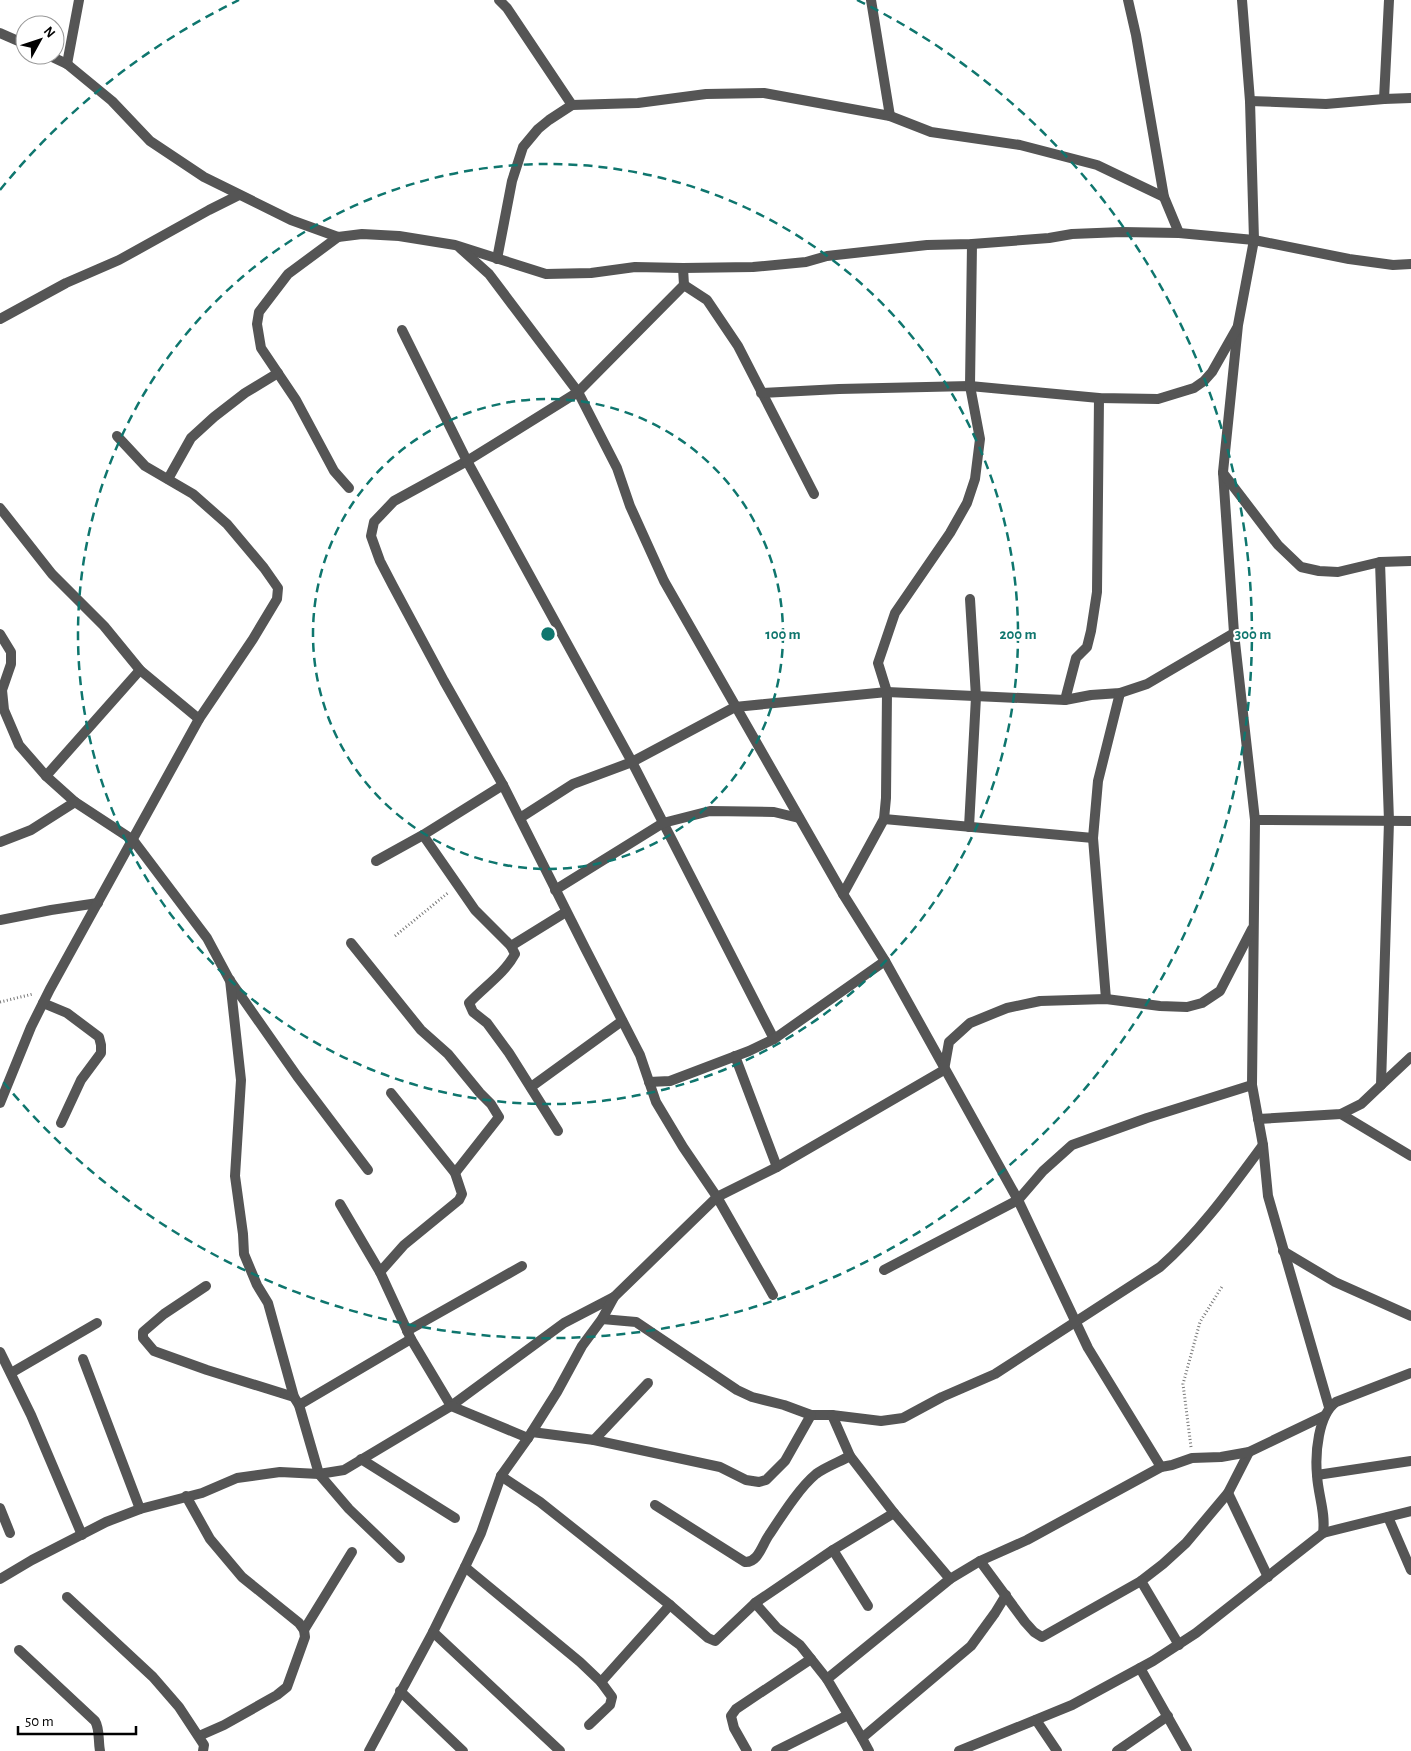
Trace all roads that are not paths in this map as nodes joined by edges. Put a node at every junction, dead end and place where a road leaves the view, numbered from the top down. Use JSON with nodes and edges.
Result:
{"nodes":[{"id":1,"x":79,"y":0,"type":"edge"},
{"id":2,"x":499,"y":0,"type":"edge"},
{"id":3,"x":871,"y":0,"type":"edge"},
{"id":4,"x":1128,"y":0,"type":"edge"},
{"id":5,"x":1242,"y":0,"type":"edge"},
{"id":6,"x":1389,"y":0,"type":"edge"},
{"id":7,"x":0,"y":33,"type":"edge"},
{"id":8,"x":15,"y":40,"type":"edge"},
{"id":9,"x":67,"y":64,"type":"joint"},
{"id":10,"x":1411,"y":98,"type":"edge"},
{"id":11,"x":1384,"y":99,"type":"junction"},
{"id":12,"x":1250,"y":101,"type":"junction"},
{"id":13,"x":572,"y":105,"type":"junction"},
{"id":14,"x":890,"y":116,"type":"junction"},
{"id":15,"x":239,"y":195,"type":"junction"},
{"id":16,"x":1164,"y":197,"type":"junction"},
{"id":17,"x":1179,"y":233,"type":"junction"},
{"id":18,"x":338,"y":237,"type":"junction"},
{"id":19,"x":1254,"y":240,"type":"junction"},
{"id":20,"x":455,"y":244,"type":"junction"},
{"id":21,"x":972,"y":244,"type":"junction"},
{"id":22,"x":497,"y":259,"type":"junction"},
{"id":23,"x":1411,"y":264,"type":"edge"},
{"id":24,"x":683,"y":268,"type":"junction"},
{"id":25,"x":684,"y":285,"type":"junction"},
{"id":26,"x":0,"y":319,"type":"edge"},
{"id":27,"x":1238,"y":325,"type":"junction"},
{"id":28,"x":402,"y":330,"type":"dead end"},
{"id":29,"x":278,"y":373,"type":"junction"},
{"id":30,"x":970,"y":386,"type":"junction"},
{"id":31,"x":578,"y":392,"type":"junction"},
{"id":32,"x":761,"y":393,"type":"junction"},
{"id":33,"x":1099,"y":398,"type":"junction"},
{"id":34,"x":117,"y":436,"type":"dead end"},
{"id":35,"x":467,"y":461,"type":"junction"},
{"id":36,"x":1223,"y":472,"type":"junction"},
{"id":37,"x":168,"y":479,"type":"junction"},
{"id":38,"x":348,"y":488,"type":"dead end"},
{"id":39,"x":814,"y":494,"type":"dead end"},
{"id":40,"x":0,"y":508,"type":"edge"},
{"id":41,"x":1411,"y":561,"type":"edge"},
{"id":42,"x":1380,"y":562,"type":"junction"},
{"id":43,"x":970,"y":599,"type":"dead end"},
{"id":44,"x":1234,"y":632,"type":"junction"},
{"id":45,"x":0,"y":634,"type":"edge"},
{"id":46,"x":140,"y":670,"type":"junction"},
{"id":47,"x":887,"y":692,"type":"junction"},
{"id":48,"x":1120,"y":693,"type":"junction"},
{"id":49,"x":976,"y":697,"type":"junction"},
{"id":50,"x":1065,"y":700,"type":"junction"},
{"id":51,"x":735,"y":707,"type":"junction"},
{"id":52,"x":199,"y":720,"type":"junction"},
{"id":53,"x":632,"y":762,"type":"junction"},
{"id":54,"x":46,"y":776,"type":"junction"},
{"id":55,"x":503,"y":785,"type":"junction"},
{"id":56,"x":75,"y":802,"type":"junction"},
{"id":57,"x":520,"y":818,"type":"junction"},
{"id":58,"x":799,"y":818,"type":"junction"},
{"id":59,"x":884,"y":819,"type":"junction"},
{"id":60,"x":1255,"y":820,"type":"junction"},
{"id":61,"x":1389,"y":821,"type":"junction"},
{"id":62,"x":1411,"y":821,"type":"edge"},
{"id":63,"x":663,"y":823,"type":"junction"},
{"id":64,"x":969,"y":827,"type":"junction"},
{"id":65,"x":423,"y":835,"type":"junction"},
{"id":66,"x":1093,"y":838,"type":"junction"},
{"id":67,"x":133,"y":840,"type":"junction"},
{"id":68,"x":0,"y":842,"type":"edge"},
{"id":69,"x":376,"y":861,"type":"dead end"},
{"id":70,"x":555,"y":890,"type":"junction"},
{"id":71,"x":843,"y":894,"type":"junction"},
{"id":72,"x":98,"y":903,"type":"junction"},
{"id":73,"x":566,"y":912,"type":"junction"},
{"id":74,"x":0,"y":920,"type":"edge"},
{"id":75,"x":1254,"y":926,"type":"junction"},
{"id":76,"x":351,"y":943,"type":"dead end"},
{"id":77,"x":510,"y":946,"type":"junction"},
{"id":78,"x":885,"y":961,"type":"junction"},
{"id":79,"x":230,"y":979,"type":"junction"},
{"id":80,"x":1106,"y":999,"type":"junction"},
{"id":81,"x":43,"y":1003,"type":"junction"},
{"id":82,"x":622,"y":1021,"type":"junction"},
{"id":83,"x":774,"y":1039,"type":"junction"},
{"id":84,"x":734,"y":1056,"type":"junction"},
{"id":85,"x":1411,"y":1057,"type":"edge"},
{"id":86,"x":944,"y":1070,"type":"junction"},
{"id":87,"x":649,"y":1082,"type":"junction"},
{"id":88,"x":1252,"y":1084,"type":"junction"},
{"id":89,"x":1381,"y":1085,"type":"junction"},
{"id":90,"x":531,"y":1087,"type":"junction"},
{"id":91,"x":390,"y":1093,"type":"dead end"},
{"id":92,"x":0,"y":1103,"type":"edge"},
{"id":93,"x":1341,"y":1114,"type":"junction"},
{"id":94,"x":1258,"y":1119,"type":"junction"},
{"id":95,"x":61,"y":1123,"type":"dead end"},
{"id":96,"x":558,"y":1131,"type":"dead end"},
{"id":97,"x":1263,"y":1145,"type":"junction"},
{"id":98,"x":1411,"y":1156,"type":"edge"},
{"id":99,"x":777,"y":1168,"type":"junction"},
{"id":100,"x":368,"y":1170,"type":"dead end"},
{"id":101,"x":455,"y":1173,"type":"junction"},
{"id":102,"x":717,"y":1197,"type":"junction"},
{"id":103,"x":1018,"y":1200,"type":"junction"},
{"id":104,"x":340,"y":1204,"type":"dead end"},
{"id":105,"x":1283,"y":1251,"type":"junction"},
{"id":106,"x":522,"y":1266,"type":"dead end"},
{"id":107,"x":884,"y":1270,"type":"dead end"},
{"id":108,"x":380,"y":1272,"type":"junction"},
{"id":109,"x":206,"y":1286,"type":"dead end"},
{"id":110,"x":773,"y":1295,"type":"dead end"},
{"id":111,"x":614,"y":1297,"type":"junction"},
{"id":112,"x":1411,"y":1316,"type":"edge"},
{"id":113,"x":602,"y":1319,"type":"junction"},
{"id":114,"x":1075,"y":1321,"type":"junction"},
{"id":115,"x":97,"y":1323,"type":"dead end"},
{"id":116,"x":409,"y":1335,"type":"junction"},
{"id":117,"x":0,"y":1352,"type":"edge"},
{"id":118,"x":83,"y":1359,"type":"dead end"},
{"id":119,"x":10,"y":1373,"type":"junction"},
{"id":120,"x":1411,"y":1374,"type":"edge"},
{"id":121,"x":648,"y":1383,"type":"dead end"},
{"id":122,"x":296,"y":1401,"type":"junction"},
{"id":123,"x":451,"y":1406,"type":"junction"},
{"id":124,"x":1329,"y":1407,"type":"junction"},
{"id":125,"x":832,"y":1414,"type":"junction"},
{"id":126,"x":811,"y":1415,"type":"junction"},
{"id":127,"x":1324,"y":1416,"type":"junction"},
{"id":128,"x":530,"y":1435,"type":"junction"},
{"id":129,"x":594,"y":1440,"type":"junction"},
{"id":130,"x":1249,"y":1452,"type":"junction"},
{"id":131,"x":850,"y":1456,"type":"junction"},
{"id":132,"x":362,"y":1459,"type":"junction"},
{"id":133,"x":1411,"y":1461,"type":"edge"},
{"id":134,"x":1161,"y":1466,"type":"junction"},
{"id":135,"x":319,"y":1474,"type":"junction"},
{"id":136,"x":1317,"y":1475,"type":"junction"},
{"id":137,"x":501,"y":1476,"type":"junction"},
{"id":138,"x":1228,"y":1493,"type":"junction"},
{"id":139,"x":186,"y":1496,"type":"junction"},
{"id":140,"x":655,"y":1505,"type":"dead end"},
{"id":141,"x":0,"y":1508,"type":"edge"},
{"id":142,"x":140,"y":1509,"type":"junction"},
{"id":143,"x":1411,"y":1512,"type":"edge"},
{"id":144,"x":894,"y":1513,"type":"junction"},
{"id":145,"x":1388,"y":1517,"type":"junction"},
{"id":146,"x":455,"y":1518,"type":"dead end"},
{"id":147,"x":10,"y":1533,"type":"dead end"},
{"id":148,"x":1323,"y":1533,"type":"junction"},
{"id":149,"x":82,"y":1535,"type":"junction"},
{"id":150,"x":833,"y":1550,"type":"junction"},
{"id":151,"x":352,"y":1552,"type":"dead end"},
{"id":152,"x":400,"y":1558,"type":"dead end"},
{"id":153,"x":980,"y":1562,"type":"junction"},
{"id":154,"x":465,"y":1567,"type":"junction"},
{"id":155,"x":1411,"y":1570,"type":"edge"},
{"id":156,"x":1268,"y":1577,"type":"junction"},
{"id":157,"x":950,"y":1578,"type":"junction"},
{"id":158,"x":0,"y":1579,"type":"edge"},
{"id":159,"x":1141,"y":1581,"type":"junction"},
{"id":160,"x":1006,"y":1595,"type":"junction"},
{"id":161,"x":67,"y":1597,"type":"dead end"},
{"id":162,"x":755,"y":1603,"type":"junction"},
{"id":163,"x":670,"y":1605,"type":"junction"},
{"id":164,"x":868,"y":1606,"type":"dead end"},
{"id":165,"x":304,"y":1630,"type":"junction"},
{"id":166,"x":433,"y":1632,"type":"junction"},
{"id":167,"x":1179,"y":1645,"type":"junction"},
{"id":168,"x":19,"y":1650,"type":"dead end"},
{"id":169,"x":811,"y":1659,"type":"junction"},
{"id":170,"x":1140,"y":1668,"type":"junction"},
{"id":171,"x":827,"y":1679,"type":"junction"},
{"id":172,"x":601,"y":1682,"type":"junction"},
{"id":173,"x":400,"y":1691,"type":"junction"},
{"id":174,"x":848,"y":1715,"type":"junction"},
{"id":175,"x":1168,"y":1716,"type":"junction"},
{"id":176,"x":1036,"y":1720,"type":"junction"},
{"id":177,"x":589,"y":1726,"type":"dead end"},
{"id":178,"x":199,"y":1736,"type":"junction"},
{"id":179,"x":862,"y":1738,"type":"junction"},
{"id":180,"x":100,"y":1751,"type":"edge"},
{"id":181,"x":203,"y":1751,"type":"edge"},
{"id":182,"x":369,"y":1751,"type":"edge"},
{"id":183,"x":463,"y":1751,"type":"edge"},
{"id":184,"x":560,"y":1751,"type":"edge"},
{"id":185,"x":747,"y":1751,"type":"edge"},
{"id":186,"x":776,"y":1751,"type":"edge"},
{"id":187,"x":869,"y":1751,"type":"edge"},
{"id":188,"x":959,"y":1751,"type":"edge"},
{"id":189,"x":1057,"y":1751,"type":"edge"},
{"id":190,"x":1117,"y":1751,"type":"edge"},
{"id":191,"x":1187,"y":1751,"type":"edge"}],
"edges":[{"from":1,"to":9,"type":"street"},
{"from":2,"to":13,"type":"street"},
{"from":3,"to":14,"type":"street"},
{"from":4,"to":16,"type":"street"},
{"from":5,"to":12,"type":"street"},
{"from":6,"to":11,"type":"street"},
{"from":7,"to":8,"type":"street"},
{"from":9,"to":15,"type":"street"},
{"from":10,"to":11,"type":"street"},
{"from":11,"to":12,"type":"street"},
{"from":12,"to":19,"type":"street"},
{"from":13,"to":14,"type":"street"},
{"from":13,"to":22,"type":"street"},
{"from":14,"to":16,"type":"street"},
{"from":15,"to":18,"type":"street"},
{"from":15,"to":26,"type":"street"},
{"from":16,"to":17,"type":"street"},
{"from":17,"to":19,"type":"street"},
{"from":17,"to":21,"type":"street"},
{"from":18,"to":20,"type":"street"},
{"from":18,"to":29,"type":"street"},
{"from":19,"to":23,"type":"street"},
{"from":19,"to":27,"type":"street"},
{"from":20,"to":22,"type":"street"},
{"from":20,"to":31,"type":"street"},
{"from":21,"to":24,"type":"street"},
{"from":21,"to":30,"type":"street"},
{"from":22,"to":24,"type":"street"},
{"from":24,"to":25,"type":"street"},
{"from":25,"to":31,"type":"street"},
{"from":25,"to":32,"type":"street"},
{"from":27,"to":33,"type":"street"},
{"from":27,"to":36,"type":"street"},
{"from":28,"to":35,"type":"street"},
{"from":29,"to":37,"type":"street"},
{"from":29,"to":38,"type":"street"},
{"from":30,"to":32,"type":"street"},
{"from":30,"to":33,"type":"street"},
{"from":30,"to":47,"type":"street"},
{"from":31,"to":35,"type":"street"},
{"from":31,"to":51,"type":"street"},
{"from":32,"to":39,"type":"street"},
{"from":33,"to":50,"type":"street"},
{"from":34,"to":37,"type":"street"},
{"from":35,"to":53,"type":"street"},
{"from":35,"to":55,"type":"street"},
{"from":36,"to":42,"type":"street"},
{"from":36,"to":44,"type":"street"},
{"from":37,"to":52,"type":"street"},
{"from":40,"to":46,"type":"street"},
{"from":41,"to":42,"type":"street"},
{"from":42,"to":61,"type":"street"},
{"from":43,"to":49,"type":"street"},
{"from":44,"to":48,"type":"street"},
{"from":44,"to":60,"type":"street"},
{"from":45,"to":54,"type":"street"},
{"from":46,"to":52,"type":"street"},
{"from":46,"to":54,"type":"street"},
{"from":47,"to":49,"type":"street"},
{"from":47,"to":51,"type":"street"},
{"from":47,"to":59,"type":"street"},
{"from":48,"to":50,"type":"street"},
{"from":48,"to":66,"type":"street"},
{"from":49,"to":50,"type":"street"},
{"from":49,"to":64,"type":"street"},
{"from":51,"to":53,"type":"street"},
{"from":51,"to":58,"type":"street"},
{"from":52,"to":67,"type":"street"},
{"from":53,"to":57,"type":"street"},
{"from":53,"to":63,"type":"street"},
{"from":54,"to":56,"type":"street"},
{"from":55,"to":57,"type":"street"},
{"from":55,"to":65,"type":"street"},
{"from":56,"to":67,"type":"street"},
{"from":56,"to":68,"type":"street"},
{"from":57,"to":70,"type":"street"},
{"from":58,"to":63,"type":"street"},
{"from":58,"to":71,"type":"street"},
{"from":59,"to":64,"type":"street"},
{"from":59,"to":71,"type":"street"},
{"from":60,"to":61,"type":"street"},
{"from":60,"to":75,"type":"street"},
{"from":61,"to":62,"type":"street"},
{"from":61,"to":89,"type":"street"},
{"from":63,"to":70,"type":"street"},
{"from":63,"to":83,"type":"street"},
{"from":64,"to":66,"type":"street"},
{"from":65,"to":69,"type":"street"},
{"from":65,"to":77,"type":"street"},
{"from":66,"to":80,"type":"street"},
{"from":67,"to":72,"type":"street"},
{"from":67,"to":79,"type":"street"},
{"from":70,"to":73,"type":"street"},
{"from":71,"to":78,"type":"street"},
{"from":72,"to":74,"type":"street"},
{"from":72,"to":81,"type":"street"},
{"from":73,"to":77,"type":"street"},
{"from":73,"to":82,"type":"street"},
{"from":75,"to":80,"type":"street"},
{"from":75,"to":88,"type":"street"},
{"from":76,"to":101,"type":"street"},
{"from":77,"to":90,"type":"street"},
{"from":78,"to":83,"type":"street"},
{"from":78,"to":86,"type":"street"},
{"from":79,"to":100,"type":"street"},
{"from":79,"to":122,"type":"street"},
{"from":80,"to":86,"type":"street"},
{"from":81,"to":92,"type":"street"},
{"from":81,"to":95,"type":"street"},
{"from":82,"to":87,"type":"street"},
{"from":82,"to":90,"type":"street"},
{"from":83,"to":84,"type":"street"},
{"from":84,"to":87,"type":"street"},
{"from":84,"to":99,"type":"street"},
{"from":85,"to":89,"type":"street"},
{"from":86,"to":99,"type":"street"},
{"from":86,"to":103,"type":"street"},
{"from":87,"to":102,"type":"street"},
{"from":88,"to":94,"type":"street"},
{"from":88,"to":103,"type":"street"},
{"from":89,"to":93,"type":"street"},
{"from":90,"to":96,"type":"street"},
{"from":91,"to":101,"type":"street"},
{"from":93,"to":94,"type":"street"},
{"from":93,"to":98,"type":"street"},
{"from":94,"to":97,"type":"street"},
{"from":97,"to":105,"type":"street"},
{"from":97,"to":114,"type":"street"},
{"from":99,"to":102,"type":"street"},
{"from":101,"to":108,"type":"street"},
{"from":102,"to":110,"type":"street"},
{"from":102,"to":111,"type":"street"},
{"from":103,"to":107,"type":"street"},
{"from":103,"to":114,"type":"street"},
{"from":104,"to":108,"type":"street"},
{"from":105,"to":112,"type":"street"},
{"from":105,"to":124,"type":"street"},
{"from":106,"to":116,"type":"street"},
{"from":108,"to":116,"type":"street"},
{"from":109,"to":122,"type":"street"},
{"from":111,"to":113,"type":"street"},
{"from":111,"to":123,"type":"street"},
{"from":113,"to":126,"type":"street"},
{"from":113,"to":128,"type":"street"},
{"from":114,"to":125,"type":"street"},
{"from":114,"to":134,"type":"street"},
{"from":115,"to":119,"type":"street"},
{"from":116,"to":122,"type":"street"},
{"from":116,"to":123,"type":"street"},
{"from":117,"to":119,"type":"street"},
{"from":118,"to":142,"type":"street"},
{"from":119,"to":149,"type":"street"},
{"from":120,"to":124,"type":"street"},
{"from":121,"to":129,"type":"street"},
{"from":122,"to":135,"type":"street"},
{"from":123,"to":128,"type":"street"},
{"from":123,"to":132,"type":"street"},
{"from":124,"to":127,"type":"street"},
{"from":125,"to":126,"type":"street"},
{"from":125,"to":131,"type":"street"},
{"from":126,"to":129,"type":"street"},
{"from":127,"to":130,"type":"street"},
{"from":127,"to":136,"type":"street"},
{"from":128,"to":129,"type":"street"},
{"from":128,"to":137,"type":"street"},
{"from":130,"to":134,"type":"street"},
{"from":130,"to":138,"type":"street"},
{"from":131,"to":140,"type":"street"},
{"from":131,"to":144,"type":"street"},
{"from":132,"to":135,"type":"street"},
{"from":132,"to":146,"type":"street"},
{"from":133,"to":136,"type":"street"},
{"from":134,"to":153,"type":"street"},
{"from":135,"to":139,"type":"street"},
{"from":135,"to":152,"type":"street"},
{"from":136,"to":148,"type":"street"},
{"from":137,"to":154,"type":"street"},
{"from":137,"to":163,"type":"street"},
{"from":138,"to":156,"type":"street"},
{"from":138,"to":159,"type":"street"},
{"from":139,"to":142,"type":"street"},
{"from":139,"to":165,"type":"street"},
{"from":141,"to":147,"type":"street"},
{"from":142,"to":149,"type":"street"},
{"from":143,"to":145,"type":"street"},
{"from":144,"to":150,"type":"street"},
{"from":144,"to":157,"type":"street"},
{"from":145,"to":148,"type":"street"},
{"from":145,"to":155,"type":"street"},
{"from":148,"to":156,"type":"street"},
{"from":149,"to":158,"type":"street"},
{"from":150,"to":162,"type":"street"},
{"from":150,"to":164,"type":"street"},
{"from":151,"to":165,"type":"street"},
{"from":153,"to":157,"type":"street"},
{"from":153,"to":160,"type":"street"},
{"from":154,"to":166,"type":"street"},
{"from":154,"to":172,"type":"street"},
{"from":156,"to":167,"type":"street"},
{"from":157,"to":171,"type":"street"},
{"from":159,"to":160,"type":"street"},
{"from":159,"to":167,"type":"street"},
{"from":160,"to":179,"type":"street"},
{"from":161,"to":178,"type":"street"},
{"from":162,"to":163,"type":"street"},
{"from":162,"to":169,"type":"street"},
{"from":163,"to":172,"type":"street"},
{"from":165,"to":178,"type":"street"},
{"from":166,"to":173,"type":"street"},
{"from":166,"to":184,"type":"street"},
{"from":167,"to":170,"type":"street"},
{"from":168,"to":180,"type":"street"},
{"from":169,"to":171,"type":"street"},
{"from":169,"to":185,"type":"street"},
{"from":170,"to":175,"type":"street"},
{"from":170,"to":176,"type":"street"},
{"from":171,"to":174,"type":"street"},
{"from":172,"to":177,"type":"street"},
{"from":173,"to":182,"type":"street"},
{"from":173,"to":183,"type":"street"},
{"from":174,"to":179,"type":"street"},
{"from":174,"to":186,"type":"street"},
{"from":175,"to":190,"type":"street"},
{"from":175,"to":191,"type":"street"},
{"from":176,"to":188,"type":"street"},
{"from":176,"to":189,"type":"street"},
{"from":178,"to":181,"type":"street"},
{"from":179,"to":187,"type":"street"}]}
